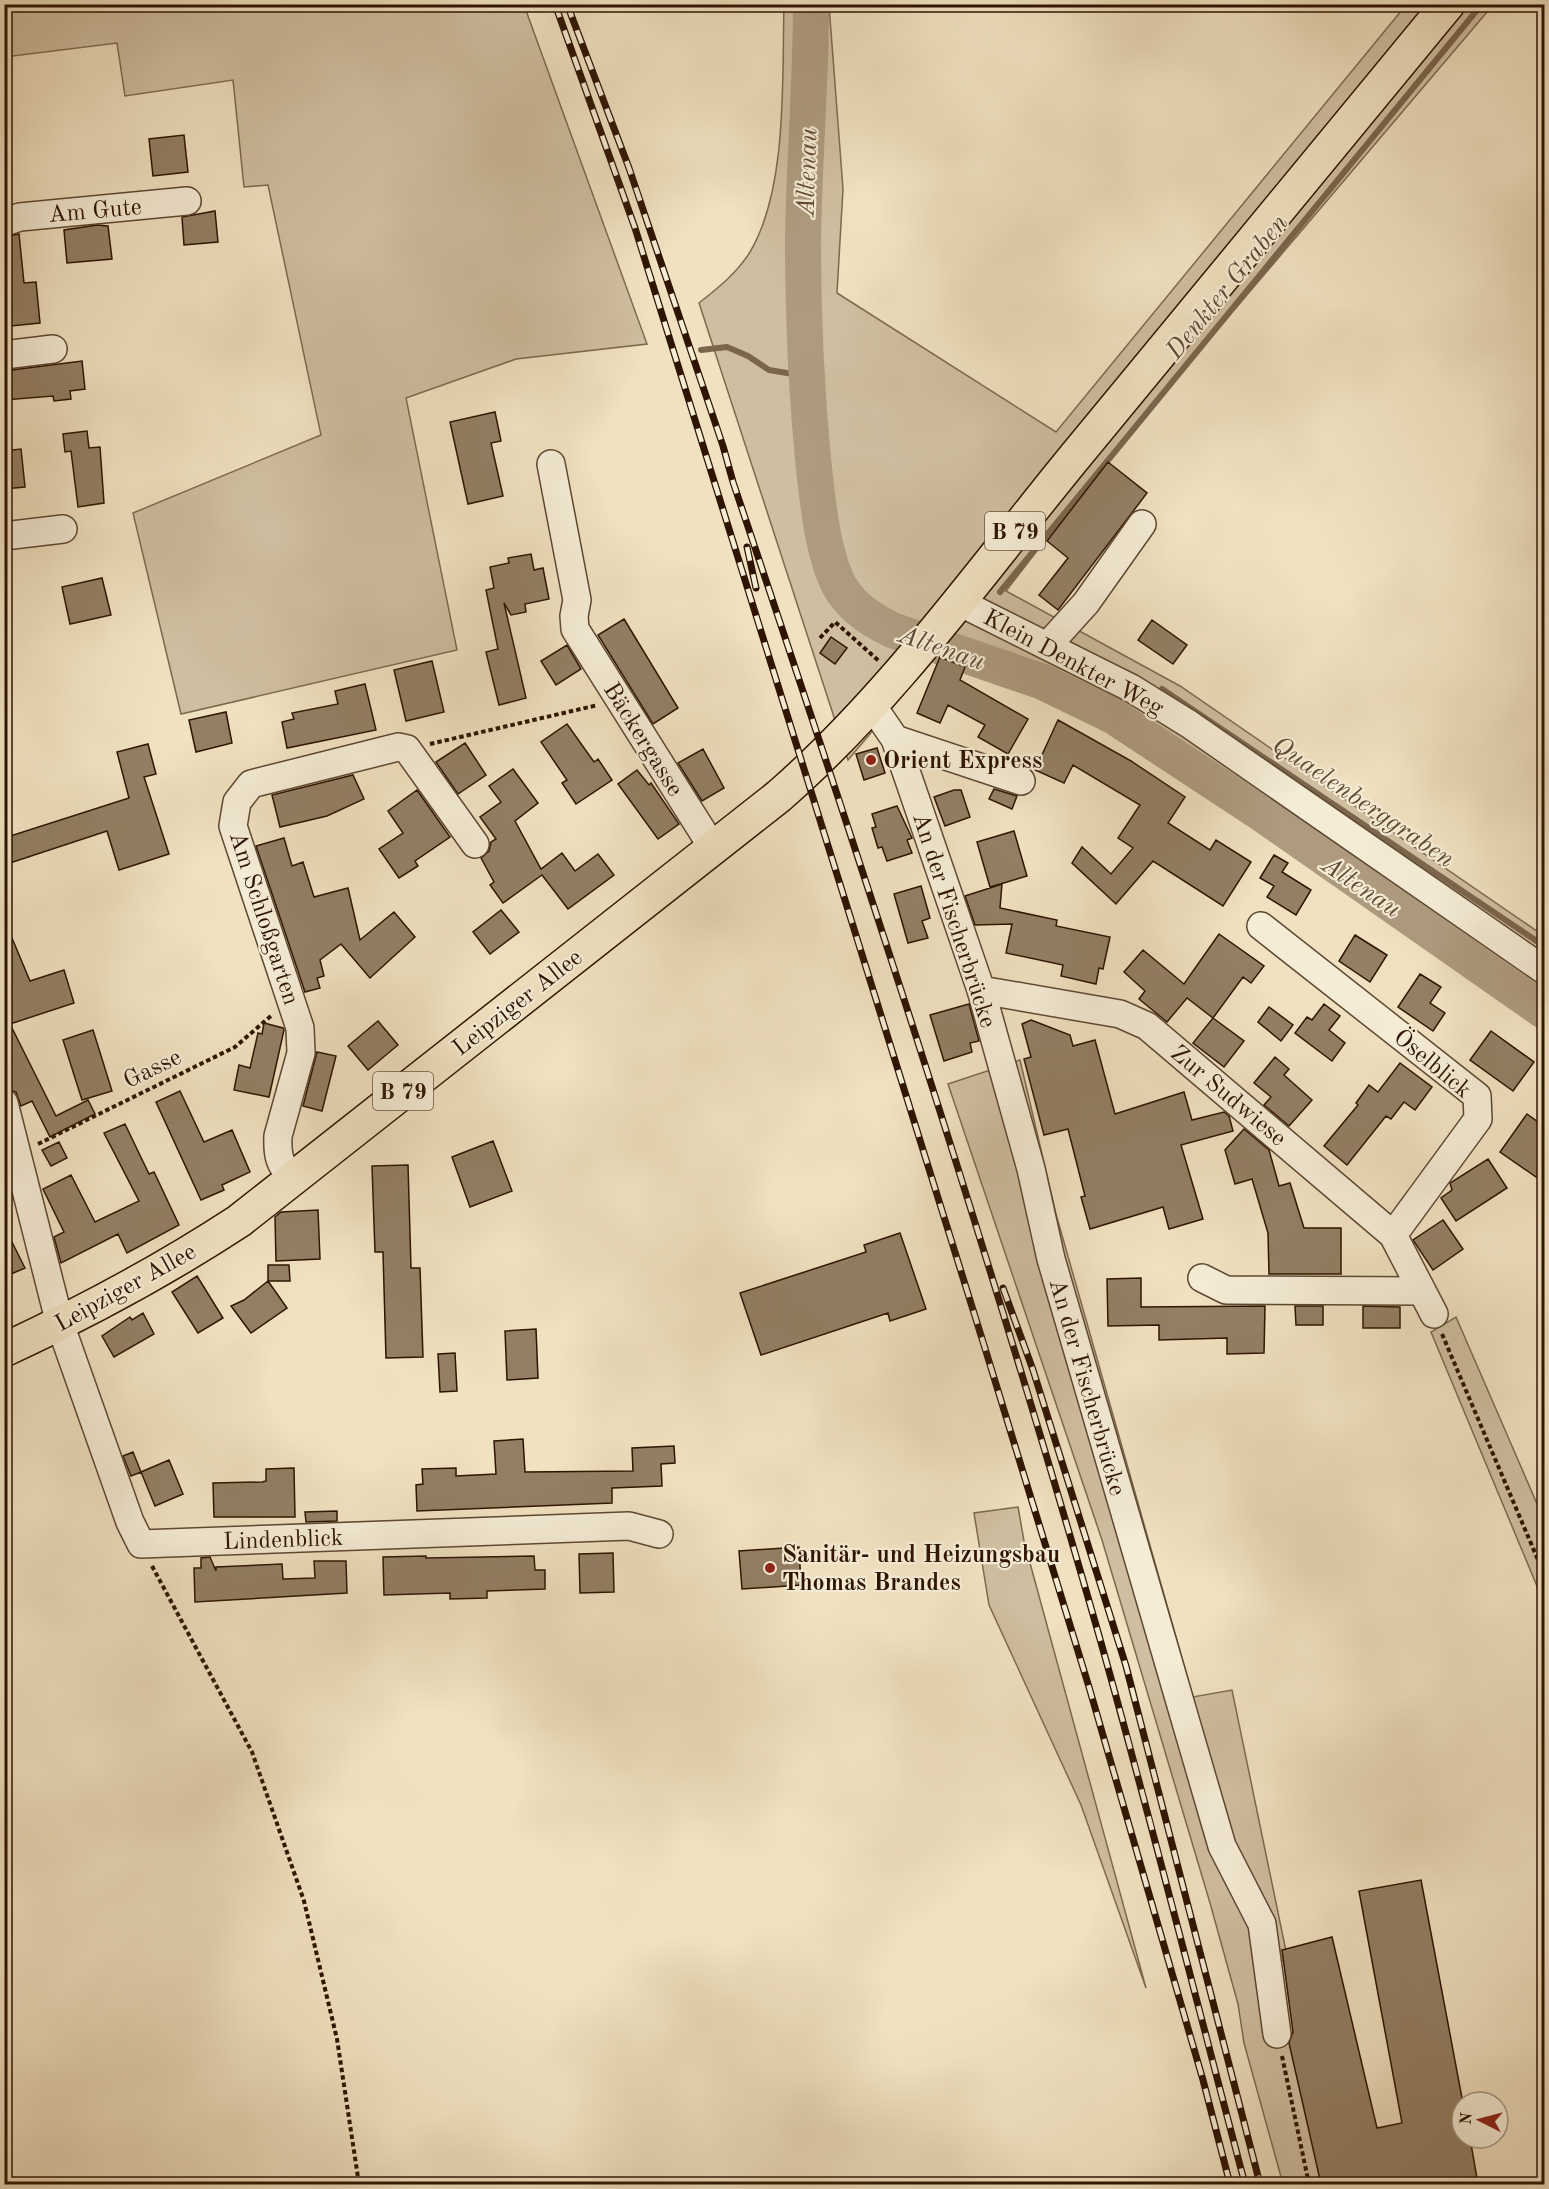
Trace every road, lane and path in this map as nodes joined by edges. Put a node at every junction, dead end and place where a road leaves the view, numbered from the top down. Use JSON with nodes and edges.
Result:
{"nodes":[{"id":1,"x":1448,"y":4,"type":"edge"},
{"id":2,"x":187,"y":201,"type":"dead end"},
{"id":3,"x":4,"y":222,"type":"edge"},
{"id":4,"x":53,"y":349,"type":"dead end"},
{"id":5,"x":4,"y":355,"type":"edge"},
{"id":6,"x":551,"y":464,"type":"dead end"},
{"id":7,"x":1142,"y":524,"type":"dead end"},
{"id":8,"x":63,"y":529,"type":"dead end"},
{"id":9,"x":4,"y":536,"type":"edge"},
{"id":10,"x":959,"y":602,"type":"junction"},
{"id":11,"x":820,"y":638,"type":"dead end"},
{"id":12,"x":1048,"y":645,"type":"junction"},
{"id":13,"x":894,"y":666,"type":"junction"},
{"id":14,"x":620,"y":700,"type":"junction"},
{"id":15,"x":871,"y":704,"type":"junction"},
{"id":16,"x":895,"y":739,"type":"junction"},
{"id":17,"x":407,"y":749,"type":"junction"},
{"id":18,"x":1021,"y":781,"type":"dead end"},
{"id":19,"x":475,"y":844,"type":"dead end"},
{"id":20,"x":713,"y":848,"type":"junction"},
{"id":21,"x":1261,"y":926,"type":"dead end"},
{"id":22,"x":1545,"y":970,"type":"edge"},
{"id":23,"x":981,"y":990,"type":"junction"},
{"id":24,"x":290,"y":998,"type":"junction"},
{"id":25,"x":4,"y":1103,"type":"edge"},
{"id":26,"x":19,"y":1154,"type":"junction"},
{"id":27,"x":294,"y":1180,"type":"junction"},
{"id":28,"x":1393,"y":1234,"type":"junction"},
{"id":29,"x":1202,"y":1278,"type":"dead end"},
{"id":30,"x":1428,"y":1302,"type":"junction"},
{"id":31,"x":60,"y":1324,"type":"junction"},
{"id":32,"x":4,"y":1350,"type":"edge"},
{"id":33,"x":659,"y":1534,"type":"dead end"},
{"id":34,"x":141,"y":1544,"type":"junction"},
{"id":35,"x":1545,"y":1574,"type":"edge"},
{"id":36,"x":1277,"y":2034,"type":"joint"},
{"id":37,"x":359,"y":2184,"type":"edge"},
{"id":38,"x":1309,"y":2184,"type":"edge"}],
"edges":[{"from":1,"to":10,"type":"main road","number":"B 79"},
{"from":2,"to":3,"type":"street","name":"Am Gute"},
{"from":4,"to":5,"type":"street"},
{"from":6,"to":14,"type":"street","name":"Bäckergasse"},
{"from":7,"to":12,"type":"street"},
{"from":8,"to":9,"type":"street"},
{"from":10,"to":12,"type":"street","name":"Klein Denkter Weg"},
{"from":10,"to":13,"type":"main road","number":"B 79"},
{"from":11,"to":13,"type":"path"},
{"from":12,"to":22,"type":"street","name":"Klein Denkter Weg"},
{"from":13,"to":15,"type":"main road","name":"Leipziger Allee","number":"B 79"},
{"from":14,"to":17,"type":"path"},
{"from":14,"to":20,"type":"street","name":"Bäckergasse"},
{"from":15,"to":16,"type":"street","name":"An der Fischerbrücke"},
{"from":15,"to":20,"type":"main road","name":"Leipziger Allee","number":"B 79"},
{"from":16,"to":18,"type":"street"},
{"from":16,"to":23,"type":"street","name":"An der Fischerbrücke"},
{"from":17,"to":19,"type":"street"},
{"from":17,"to":24,"type":"street","name":"Am Schloßgarten"},
{"from":20,"to":27,"type":"main road","name":"Leipziger Allee","number":"B 79"},
{"from":21,"to":28,"type":"street","name":"Öselblick"},
{"from":23,"to":28,"type":"street","name":"Zur Sudwiese"},
{"from":23,"to":36,"type":"street","name":"An der Fischerbrücke"},
{"from":24,"to":26,"type":"path","name":"Gasse"},
{"from":24,"to":27,"type":"street","name":"Am Schloßgarten"},
{"from":25,"to":26,"type":"street"},
{"from":26,"to":31,"type":"street"},
{"from":27,"to":31,"type":"main road","name":"Leipziger Allee","number":"B 79"},
{"from":28,"to":30,"type":"street","name":"Zur Sudwiese"},
{"from":29,"to":30,"type":"street"},
{"from":30,"to":35,"type":"path"},
{"from":31,"to":32,"type":"main road","name":"Leipziger Allee","number":"B 79"},
{"from":31,"to":34,"type":"street"},
{"from":33,"to":34,"type":"street","name":"Lindenblick"},
{"from":34,"to":37,"type":"path"},
{"from":36,"to":38,"type":"path"}]}
